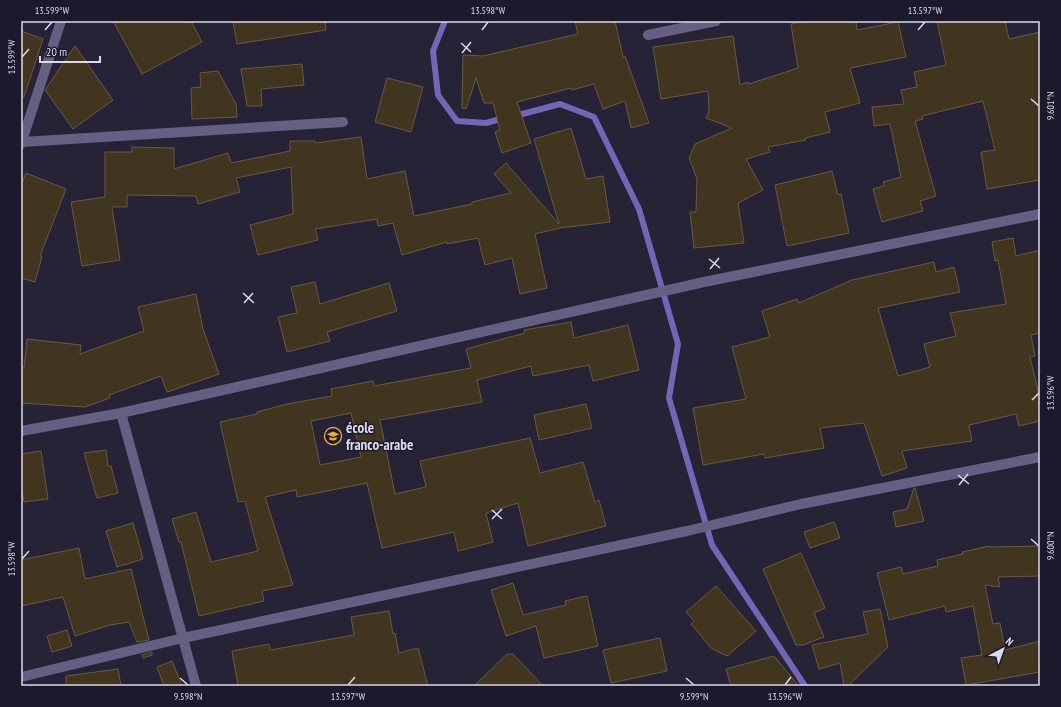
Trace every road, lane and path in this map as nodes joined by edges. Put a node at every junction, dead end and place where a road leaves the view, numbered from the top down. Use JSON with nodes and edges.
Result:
{"nodes":[{"id":1,"x":61,"y":21,"type":"edge"},
{"id":2,"x":716,"y":21,"type":"edge"},
{"id":3,"x":648,"y":35,"type":"dead end"},
{"id":4,"x":343,"y":122,"type":"dead end"},
{"id":5,"x":21,"y":143,"type":"edge"},
{"id":6,"x":1040,"y":214,"type":"edge"},
{"id":7,"x":121,"y":413,"type":"junction"},
{"id":8,"x":21,"y":431,"type":"edge"},
{"id":9,"x":1040,"y":457,"type":"edge"},
{"id":10,"x":183,"y":638,"type":"junction"},
{"id":11,"x":21,"y":676,"type":"edge"},
{"id":12,"x":196,"y":686,"type":"edge"}],
"edges":[{"from":1,"to":5,"type":"street"},
{"from":2,"to":3,"type":"street"},
{"from":4,"to":5,"type":"street"},
{"from":6,"to":7,"type":"street"},
{"from":7,"to":8,"type":"street"},
{"from":7,"to":10,"type":"street"},
{"from":9,"to":10,"type":"street"},
{"from":10,"to":11,"type":"street"},
{"from":10,"to":12,"type":"street"}]}
